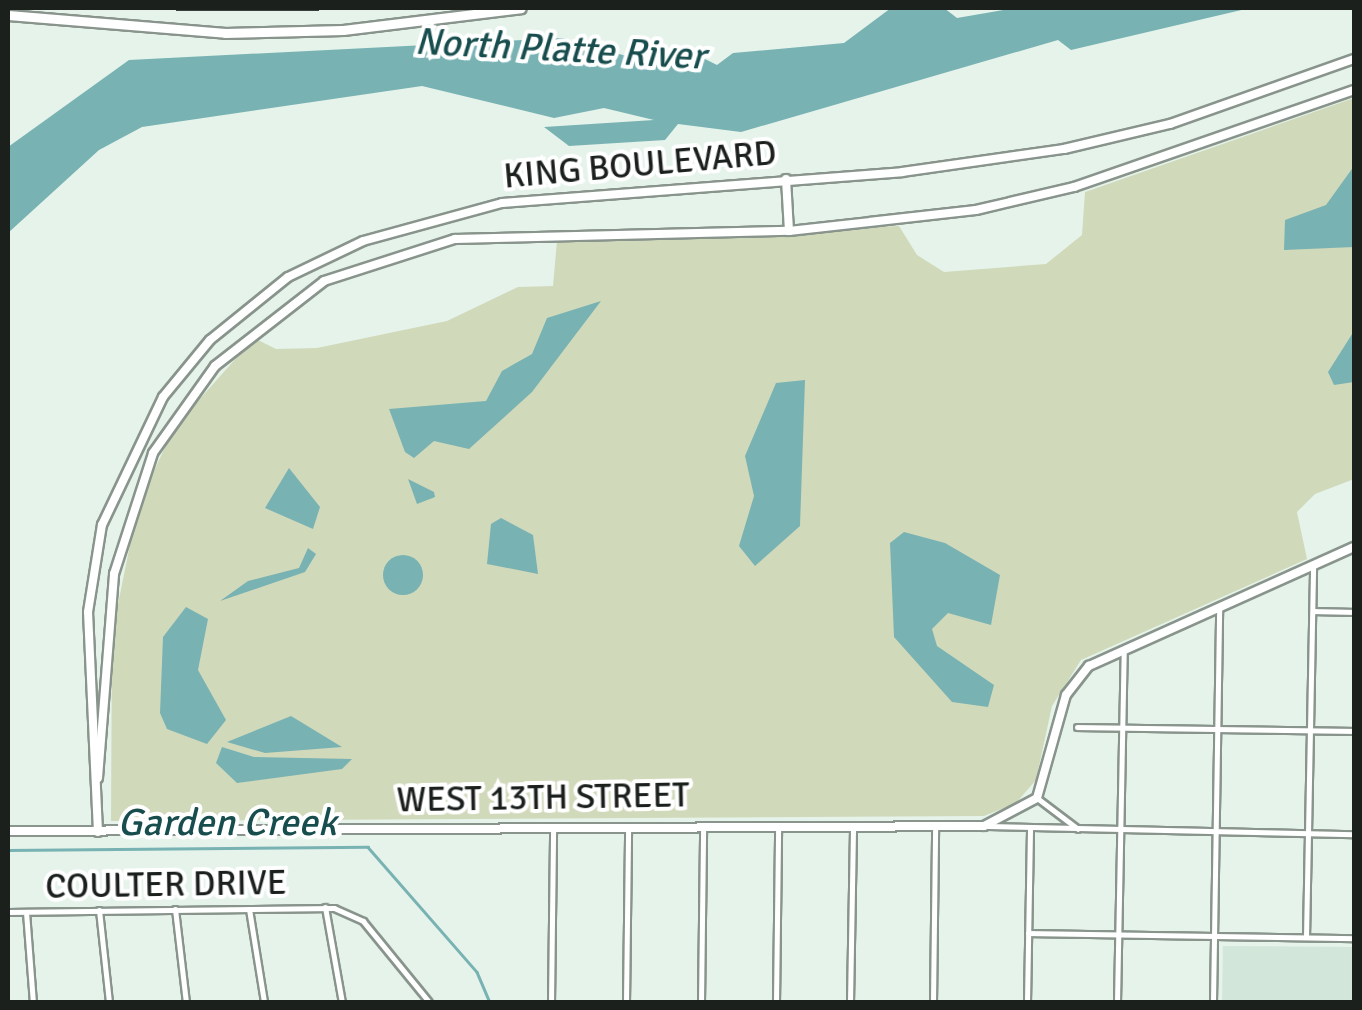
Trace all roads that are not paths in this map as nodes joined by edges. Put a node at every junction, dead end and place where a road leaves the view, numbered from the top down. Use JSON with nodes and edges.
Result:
{"nodes":[{"id":1,"x":521,"y":8,"type":"edge"},
{"id":2,"x":8,"y":15,"type":"edge"},
{"id":3,"x":1354,"y":59,"type":"edge"},
{"id":4,"x":1354,"y":90,"type":"edge"},
{"id":5,"x":786,"y":180,"type":"junction"},
{"id":6,"x":398,"y":230,"type":"junction"},
{"id":7,"x":789,"y":230,"type":"junction"},
{"id":8,"x":403,"y":251,"type":"junction"},
{"id":9,"x":1354,"y":547,"type":"edge"},
{"id":10,"x":1313,"y":567,"type":"junction"},
{"id":11,"x":1218,"y":610,"type":"junction"},
{"id":12,"x":1312,"y":612,"type":"junction"},
{"id":13,"x":1354,"y":612,"type":"edge"},
{"id":14,"x":1124,"y":648,"type":"junction"},
{"id":15,"x":1077,"y":727,"type":"dead end"},
{"id":16,"x":1124,"y":728,"type":"junction"},
{"id":17,"x":1217,"y":729,"type":"junction"},
{"id":18,"x":1310,"y":730,"type":"junction"},
{"id":19,"x":1354,"y":731,"type":"edge"},
{"id":20,"x":1037,"y":798,"type":"junction"},
{"id":21,"x":96,"y":808,"type":"junction"},
{"id":22,"x":704,"y":824,"type":"junction"},
{"id":23,"x":778,"y":824,"type":"junction"},
{"id":24,"x":853,"y":824,"type":"junction"},
{"id":25,"x":628,"y":825,"type":"junction"},
{"id":26,"x":553,"y":826,"type":"junction"},
{"id":27,"x":936,"y":826,"type":"junction"},
{"id":28,"x":984,"y":826,"type":"junction"},
{"id":29,"x":1030,"y":830,"type":"junction"},
{"id":30,"x":1078,"y":830,"type":"junction"},
{"id":31,"x":1122,"y":831,"type":"junction"},
{"id":32,"x":8,"y":832,"type":"edge"},
{"id":33,"x":98,"y":832,"type":"junction"},
{"id":34,"x":1215,"y":832,"type":"junction"},
{"id":35,"x":1309,"y":834,"type":"junction"},
{"id":36,"x":1354,"y":834,"type":"edge"},
{"id":37,"x":325,"y":907,"type":"junction"},
{"id":38,"x":249,"y":908,"type":"junction"},
{"id":39,"x":176,"y":909,"type":"junction"},
{"id":40,"x":100,"y":910,"type":"junction"},
{"id":41,"x":8,"y":912,"type":"edge"},
{"id":42,"x":26,"y":912,"type":"junction"},
{"id":43,"x":1028,"y":932,"type":"junction"},
{"id":44,"x":1120,"y":934,"type":"junction"},
{"id":45,"x":1213,"y":936,"type":"junction"},
{"id":46,"x":1306,"y":937,"type":"junction"},
{"id":47,"x":1354,"y":938,"type":"edge"},
{"id":48,"x":34,"y":1002,"type":"edge"},
{"id":49,"x":110,"y":1002,"type":"edge"},
{"id":50,"x":186,"y":1002,"type":"edge"},
{"id":51,"x":264,"y":1002,"type":"edge"},
{"id":52,"x":342,"y":1002,"type":"edge"},
{"id":53,"x":430,"y":1002,"type":"edge"},
{"id":54,"x":551,"y":1002,"type":"edge"},
{"id":55,"x":626,"y":1002,"type":"edge"},
{"id":56,"x":701,"y":1002,"type":"edge"},
{"id":57,"x":776,"y":1002,"type":"edge"},
{"id":58,"x":850,"y":1002,"type":"edge"},
{"id":59,"x":933,"y":1002,"type":"edge"},
{"id":60,"x":1027,"y":1002,"type":"edge"},
{"id":61,"x":1118,"y":1002,"type":"edge"},
{"id":62,"x":1213,"y":1002,"type":"edge"}],
"edges":[{"from":1,"to":2,"type":"main road"},
{"from":3,"to":5,"type":"street","name":"KING BOULEVARD"},
{"from":4,"to":7,"type":"street","name":"KING BOULEVARD"},
{"from":5,"to":6,"type":"street","name":"KING BOULEVARD"},
{"from":5,"to":7,"type":"street"},
{"from":6,"to":8,"type":"street"},
{"from":6,"to":21,"type":"street","name":"KING BOULEVARD"},
{"from":7,"to":8,"type":"street","name":"KING BOULEVARD"},
{"from":8,"to":21,"type":"street","name":"KING BOULEVARD"},
{"from":9,"to":10,"type":"street"},
{"from":10,"to":11,"type":"street"},
{"from":10,"to":12,"type":"street"},
{"from":11,"to":14,"type":"street"},
{"from":11,"to":17,"type":"street"},
{"from":12,"to":13,"type":"street"},
{"from":12,"to":18,"type":"street"},
{"from":14,"to":16,"type":"street"},
{"from":14,"to":20,"type":"street"},
{"from":15,"to":16,"type":"street"},
{"from":16,"to":17,"type":"street"},
{"from":16,"to":31,"type":"street"},
{"from":17,"to":18,"type":"street"},
{"from":17,"to":34,"type":"street"},
{"from":18,"to":19,"type":"street"},
{"from":18,"to":35,"type":"street"},
{"from":20,"to":28,"type":"street"},
{"from":20,"to":30,"type":"street"},
{"from":21,"to":33,"type":"street","name":"KING BOULEVARD"},
{"from":22,"to":23,"type":"street","name":"WEST 13TH STREET"},
{"from":22,"to":25,"type":"street","name":"WEST 13TH STREET"},
{"from":22,"to":56,"type":"street"},
{"from":23,"to":24,"type":"street","name":"WEST 13TH STREET"},
{"from":23,"to":57,"type":"street"},
{"from":24,"to":27,"type":"street","name":"WEST 13TH STREET"},
{"from":24,"to":58,"type":"street"},
{"from":25,"to":26,"type":"street","name":"WEST 13TH STREET"},
{"from":25,"to":55,"type":"street"},
{"from":26,"to":33,"type":"street","name":"WEST 13TH STREET"},
{"from":26,"to":54,"type":"street"},
{"from":27,"to":28,"type":"street","name":"WEST 13TH STREET"},
{"from":27,"to":59,"type":"street"},
{"from":28,"to":29,"type":"street","name":"WEST 13TH STREET"},
{"from":29,"to":30,"type":"street","name":"WEST 13TH STREET"},
{"from":29,"to":43,"type":"street"},
{"from":30,"to":31,"type":"street","name":"WEST 13TH STREET"},
{"from":31,"to":34,"type":"street","name":"WEST 13TH STREET"},
{"from":31,"to":44,"type":"street"},
{"from":32,"to":33,"type":"street","name":"WEST 13TH STREET"},
{"from":34,"to":35,"type":"street","name":"WEST 13TH STREET"},
{"from":34,"to":45,"type":"street"},
{"from":35,"to":36,"type":"street","name":"WEST 13TH STREET"},
{"from":35,"to":46,"type":"street"},
{"from":37,"to":38,"type":"street","name":"COULTER DRIVE"},
{"from":37,"to":52,"type":"street"},
{"from":37,"to":53,"type":"street"},
{"from":38,"to":39,"type":"street","name":"COULTER DRIVE"},
{"from":38,"to":51,"type":"street"},
{"from":39,"to":40,"type":"street","name":"COULTER DRIVE"},
{"from":39,"to":50,"type":"street"},
{"from":40,"to":42,"type":"street","name":"COULTER DRIVE"},
{"from":40,"to":49,"type":"street"},
{"from":41,"to":42,"type":"street","name":"COULTER DRIVE"},
{"from":42,"to":48,"type":"street"},
{"from":43,"to":44,"type":"street"},
{"from":43,"to":60,"type":"street"},
{"from":44,"to":45,"type":"street"},
{"from":44,"to":61,"type":"street"},
{"from":45,"to":46,"type":"street"},
{"from":45,"to":62,"type":"street"},
{"from":46,"to":47,"type":"street"}]}
